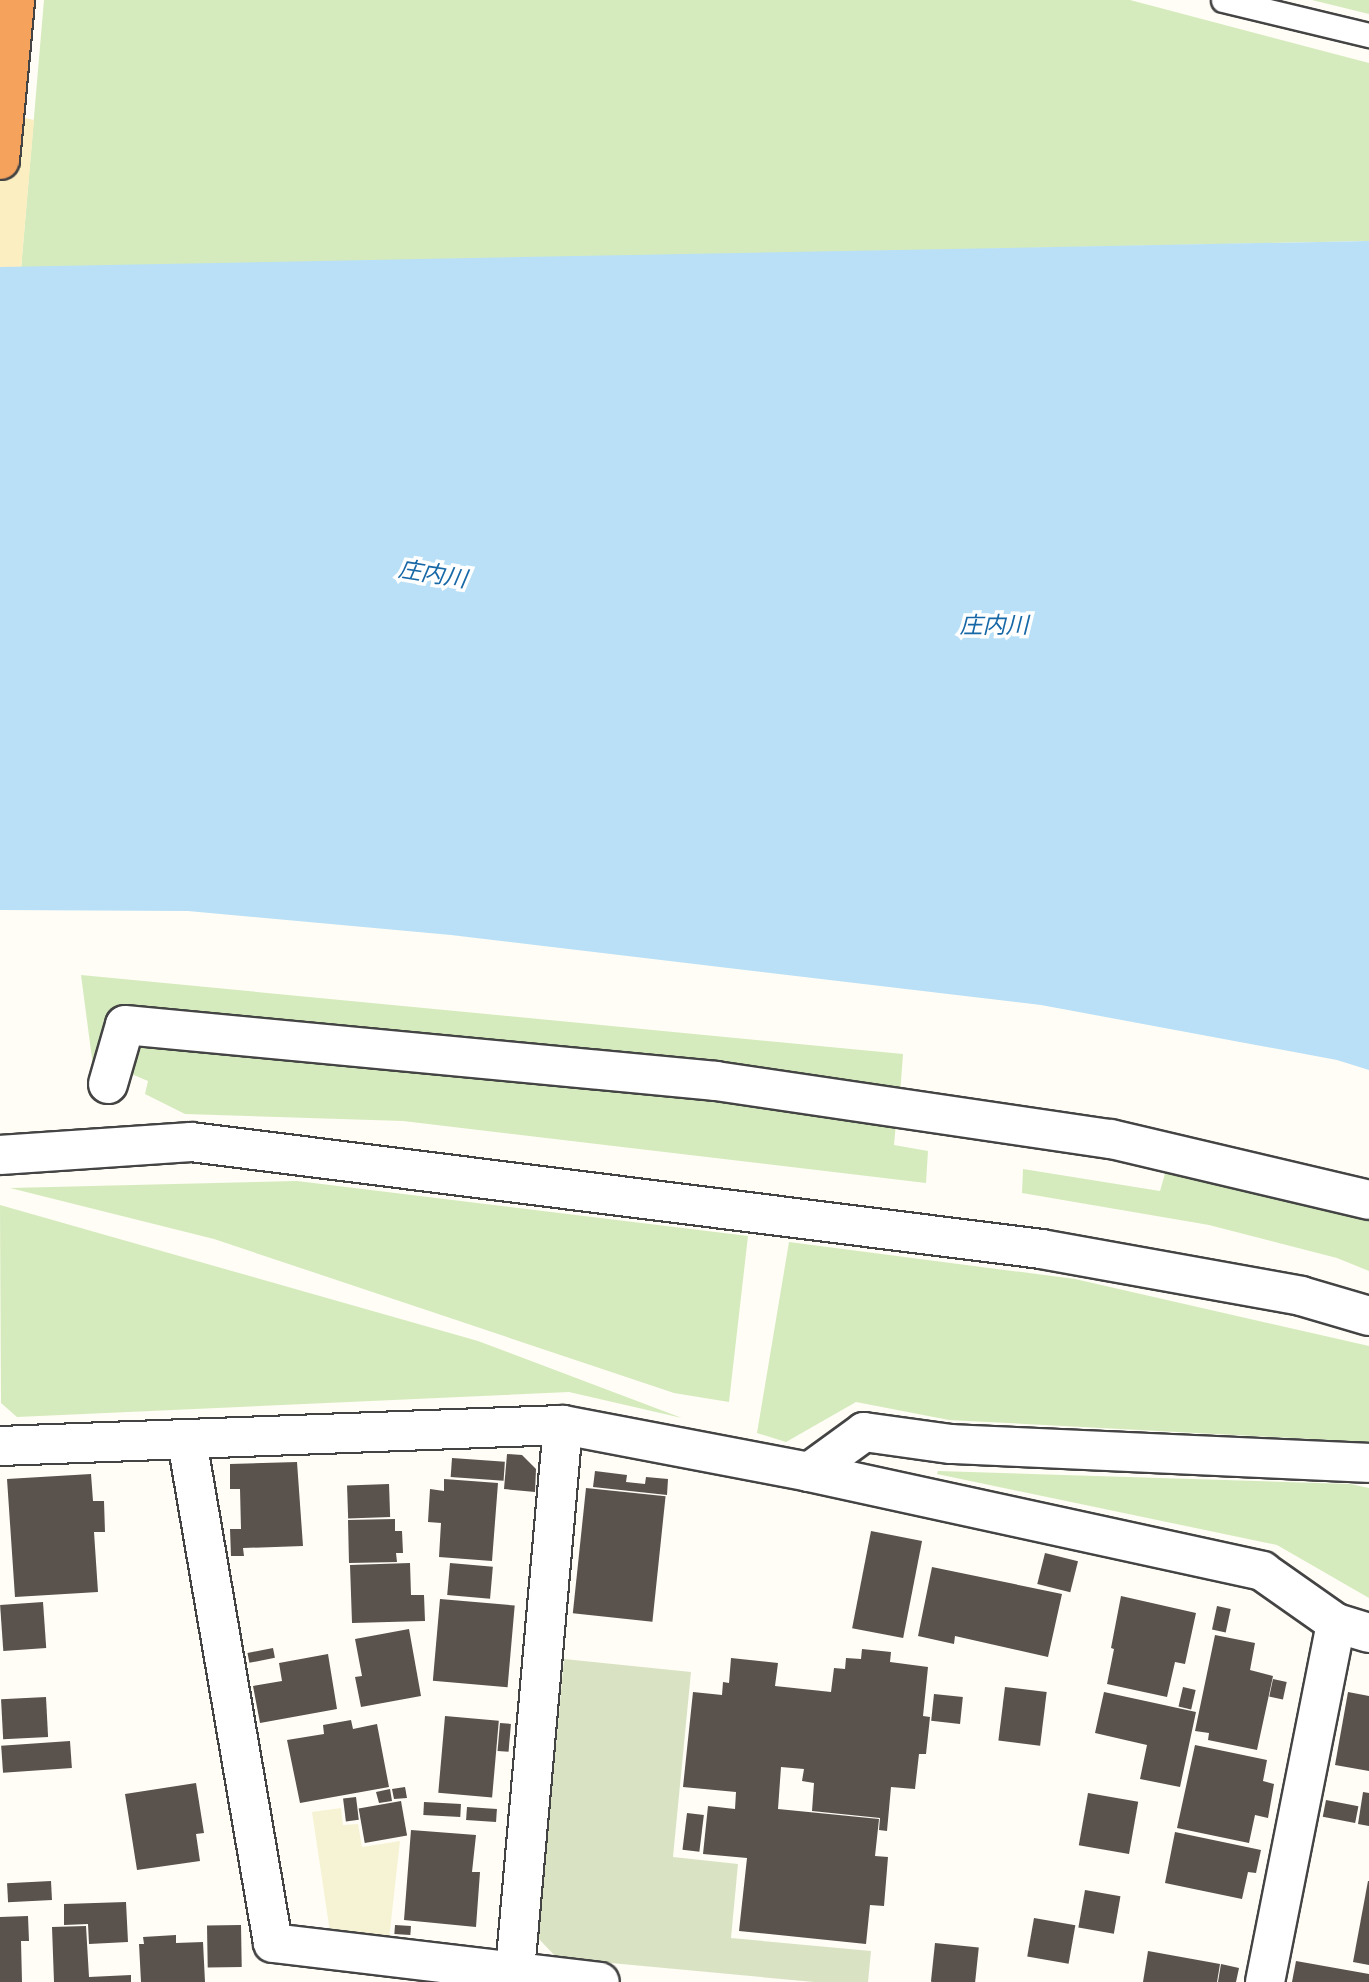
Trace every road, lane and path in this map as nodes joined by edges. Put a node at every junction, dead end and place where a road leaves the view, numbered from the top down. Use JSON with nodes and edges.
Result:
{"nodes":[{"id":1,"x":15,"y":0,"type":"edge"},
{"id":2,"x":1223,"y":0,"type":"edge"},
{"id":3,"x":1369,"y":35,"type":"edge"},
{"id":4,"x":0,"y":160,"type":"edge"},
{"id":5,"x":108,"y":1084,"type":"dead end"},
{"id":6,"x":0,"y":1155,"type":"edge"},
{"id":7,"x":1369,"y":1200,"type":"edge"},
{"id":8,"x":1369,"y":1317,"type":"edge"},
{"id":9,"x":563,"y":1425,"type":"junction"},
{"id":10,"x":187,"y":1441,"type":"junction"},
{"id":11,"x":0,"y":1446,"type":"edge"},
{"id":12,"x":1369,"y":1463,"type":"edge"},
{"id":13,"x":809,"y":1472,"type":"junction"},
{"id":14,"x":1352,"y":1628,"type":"edge"},
{"id":15,"x":514,"y":1977,"type":"edge"},
{"id":16,"x":600,"y":1982,"type":"edge"},
{"id":17,"x":1265,"y":1982,"type":"edge"}],
"edges":[{"from":1,"to":4,"type":"highway"},
{"from":2,"to":3,"type":"lane"},
{"from":5,"to":7,"type":"street"},
{"from":6,"to":8,"type":"street"},
{"from":9,"to":10,"type":"street"},
{"from":9,"to":13,"type":"street"},
{"from":9,"to":15,"type":"street"},
{"from":10,"to":11,"type":"street"},
{"from":10,"to":15,"type":"street"},
{"from":12,"to":13,"type":"street"},
{"from":13,"to":14,"type":"street"},
{"from":14,"to":17,"type":"street"},
{"from":15,"to":16,"type":"street"}]}
